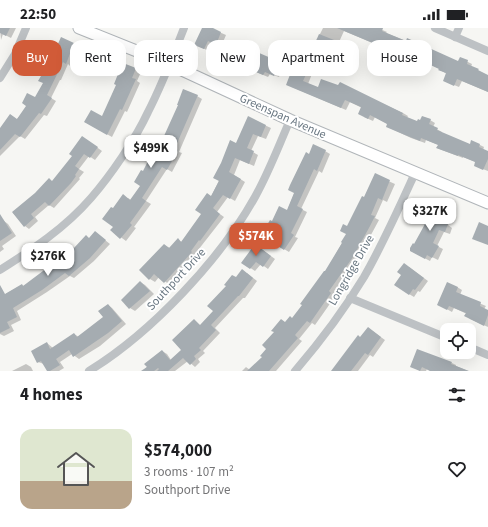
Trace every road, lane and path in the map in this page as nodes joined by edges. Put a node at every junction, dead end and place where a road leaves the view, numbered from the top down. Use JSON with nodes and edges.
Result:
{"nodes":[{"id":1,"x":26,"y":28,"type":"edge"},
{"id":2,"x":78,"y":28,"type":"edge"},
{"id":3,"x":184,"y":28,"type":"edge"},
{"id":4,"x":435,"y":28,"type":"edge"},
{"id":5,"x":459,"y":28,"type":"edge"},
{"id":6,"x":455,"y":37,"type":"junction"},
{"id":7,"x":179,"y":40,"type":"edge"},
{"id":8,"x":134,"y":50,"type":"edge"},
{"id":9,"x":488,"y":50,"type":"edge"},
{"id":10,"x":164,"y":76,"type":"edge"},
{"id":11,"x":195,"y":76,"type":"edge"},
{"id":12,"x":0,"y":78,"type":"edge"},
{"id":13,"x":290,"y":120,"type":"junction"},
{"id":14,"x":415,"y":173,"type":"junction"},
{"id":15,"x":488,"y":203,"type":"edge"},
{"id":16,"x":0,"y":270,"type":"edge"},
{"id":17,"x":350,"y":298,"type":"junction"},
{"id":18,"x":440,"y":335,"type":"edge"},
{"id":19,"x":476,"y":350,"type":"edge"},
{"id":20,"x":488,"y":355,"type":"edge"},
{"id":21,"x":90,"y":371,"type":"edge"},
{"id":22,"x":295,"y":371,"type":"edge"}],
"edges":[{"from":1,"to":12,"type":"street"},
{"from":2,"to":8,"type":"street","name":"Greenspan Avenue"},
{"from":3,"to":7,"type":"street"},
{"from":4,"to":6,"type":"street"},
{"from":5,"to":6,"type":"street"},
{"from":6,"to":9,"type":"street"},
{"from":10,"to":16,"type":"street"},
{"from":11,"to":13,"type":"street","name":"Greenspan Avenue"},
{"from":13,"to":14,"type":"street","name":"Greenspan Avenue"},
{"from":13,"to":21,"type":"street","name":"Southport Drive"},
{"from":14,"to":15,"type":"street","name":"Greenspan Avenue"},
{"from":14,"to":17,"type":"street","name":"Longridge Drive"},
{"from":17,"to":18,"type":"street"},
{"from":17,"to":22,"type":"street","name":"Longridge Drive"},
{"from":19,"to":20,"type":"street"}]}
